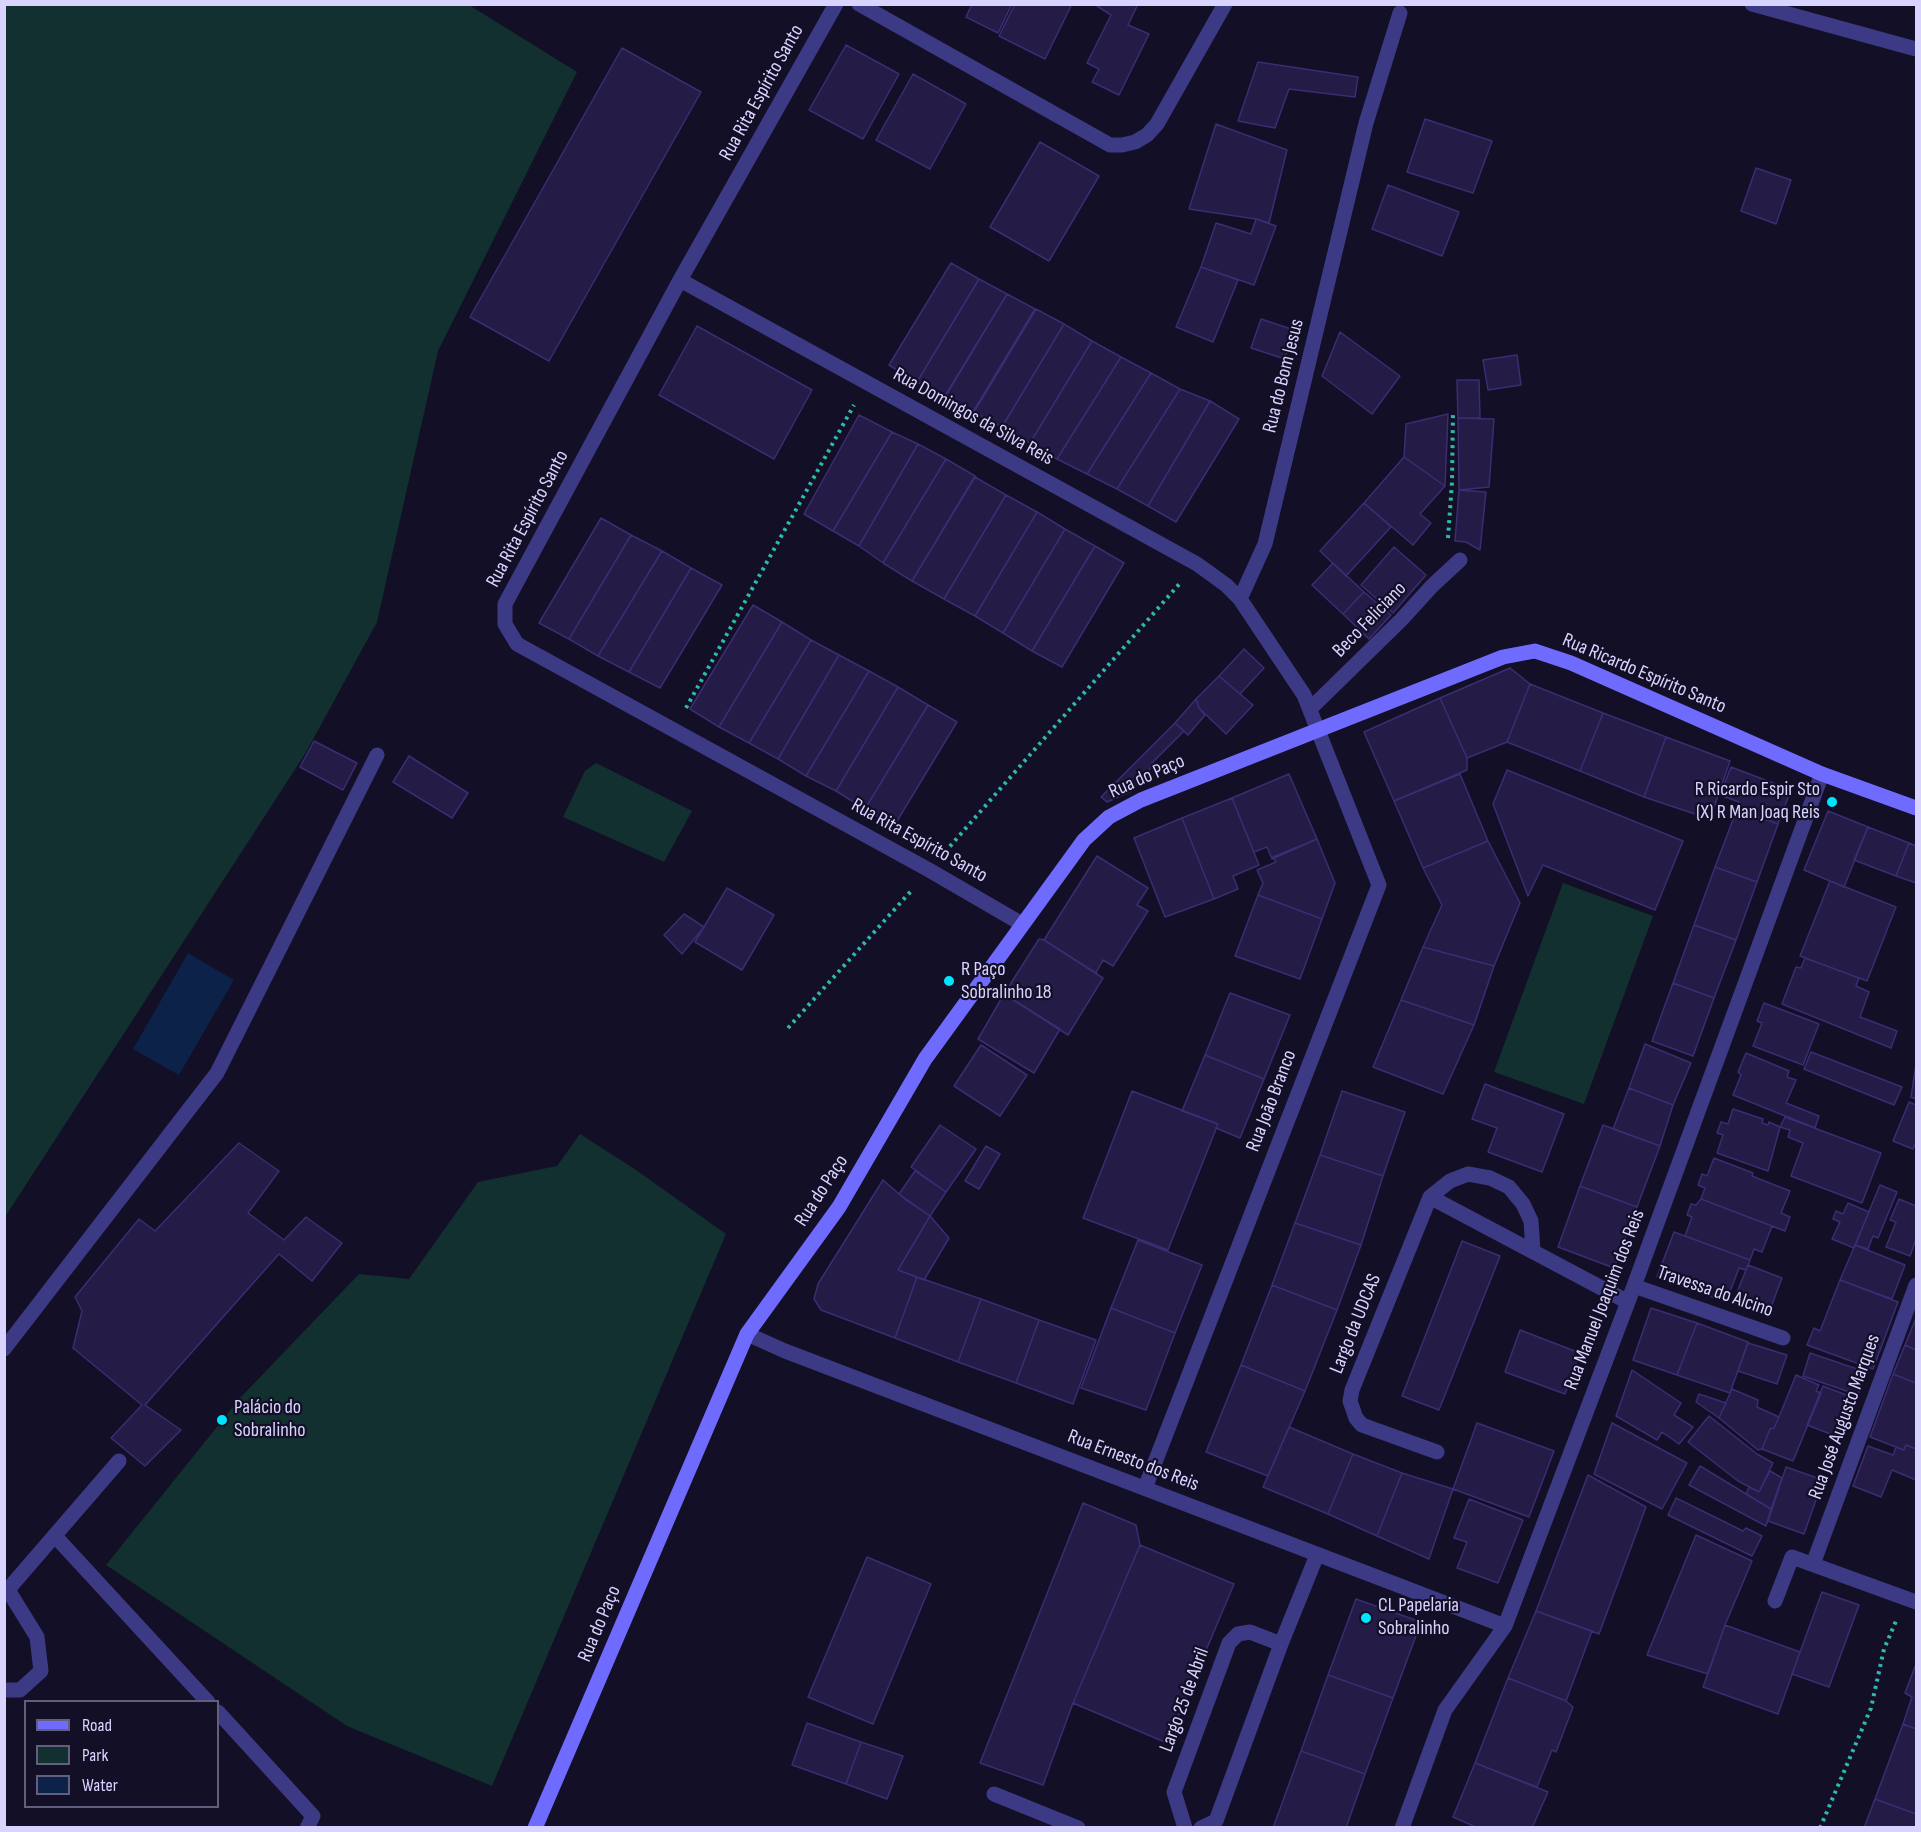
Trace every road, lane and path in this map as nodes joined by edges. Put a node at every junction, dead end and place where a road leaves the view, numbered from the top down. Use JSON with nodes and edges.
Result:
{"nodes":[{"id":1,"x":836,"y":4,"type":"edge"},
{"id":2,"x":859,"y":4,"type":"edge"},
{"id":3,"x":1225,"y":4,"type":"edge"},
{"id":4,"x":1752,"y":4,"type":"edge"},
{"id":5,"x":1400,"y":13,"type":"dead end"},
{"id":6,"x":1917,"y":50,"type":"edge"},
{"id":7,"x":680,"y":280,"type":"junction"},
{"id":8,"x":866,"y":382,"type":"junction"},
{"id":9,"x":1453,"y":413,"type":"dead end"},
{"id":10,"x":1460,"y":560,"type":"joint"},
{"id":11,"x":1186,"y":576,"type":"dead end"},
{"id":12,"x":1240,"y":599,"type":"junction"},
{"id":13,"x":1310,"y":709,"type":"junction"},
{"id":14,"x":1318,"y":729,"type":"junction"},
{"id":15,"x":674,"y":730,"type":"junction"},
{"id":16,"x":376,"y":755,"type":"dead end"},
{"id":17,"x":1822,"y":774,"type":"junction"},
{"id":18,"x":1917,"y":808,"type":"edge"},
{"id":19,"x":940,"y":857,"type":"dead end"},
{"id":20,"x":914,"y":888,"type":"dead end"},
{"id":21,"x":1022,"y":924,"type":"junction"},
{"id":22,"x":788,"y":1028,"type":"dead end"},
{"id":23,"x":1430,"y":1197,"type":"junction"},
{"id":24,"x":1533,"y":1251,"type":"junction"},
{"id":25,"x":1917,"y":1285,"type":"edge"},
{"id":26,"x":1634,"y":1286,"type":"junction"},
{"id":27,"x":1628,"y":1302,"type":"junction"},
{"id":28,"x":747,"y":1334,"type":"junction"},
{"id":29,"x":1783,"y":1338,"type":"dead end"},
{"id":30,"x":4,"y":1348,"type":"edge"},
{"id":31,"x":1437,"y":1452,"type":"dead end"},
{"id":32,"x":119,"y":1461,"type":"dead end"},
{"id":33,"x":1145,"y":1488,"type":"junction"},
{"id":34,"x":55,"y":1536,"type":"junction"},
{"id":35,"x":1317,"y":1555,"type":"junction"},
{"id":36,"x":1813,"y":1564,"type":"junction"},
{"id":37,"x":6,"y":1592,"type":"edge"},
{"id":38,"x":1911,"y":1600,"type":"edge"},
{"id":39,"x":1775,"y":1601,"type":"dead end"},
{"id":40,"x":1505,"y":1626,"type":"junction"},
{"id":41,"x":1281,"y":1644,"type":"junction"},
{"id":42,"x":4,"y":1690,"type":"edge"},
{"id":43,"x":207,"y":1700,"type":"edge"},
{"id":44,"x":219,"y":1713,"type":"edge"},
{"id":45,"x":994,"y":1794,"type":"dead end"},
{"id":46,"x":307,"y":1827,"type":"edge"},
{"id":47,"x":535,"y":1827,"type":"edge"},
{"id":48,"x":1078,"y":1827,"type":"edge"},
{"id":49,"x":1185,"y":1827,"type":"edge"},
{"id":50,"x":1201,"y":1827,"type":"edge"},
{"id":51,"x":1402,"y":1827,"type":"edge"},
{"id":52,"x":1820,"y":1827,"type":"edge"}],
"edges":[{"from":1,"to":7,"type":"street","name":"Rua Rita Espírito Santo"},
{"from":2,"to":3,"type":"street"},
{"from":4,"to":6,"type":"street"},
{"from":5,"to":12,"type":"street","name":"Rua do Bom Jesus"},
{"from":7,"to":8,"type":"street","name":"Rua Domingos da Silva Reis"},
{"from":7,"to":15,"type":"street","name":"Rua Rita Espírito Santo"},
{"from":8,"to":12,"type":"street","name":"Rua Domingos da Silva Reis"},
{"from":8,"to":15,"type":"path"},
{"from":9,"to":10,"type":"path"},
{"from":10,"to":13,"type":"street","name":"Beco Feliciano"},
{"from":11,"to":19,"type":"path"},
{"from":12,"to":13,"type":"street"},
{"from":13,"to":14,"type":"street"},
{"from":14,"to":17,"type":"street","name":"Rua Ricardo Espírito Santo"},
{"from":14,"to":21,"type":"street","name":"Rua do Paço"},
{"from":14,"to":33,"type":"street","name":"Rua João Branco"},
{"from":15,"to":21,"type":"street","name":"Rua Rita Espírito Santo"},
{"from":16,"to":30,"type":"street"},
{"from":17,"to":18,"type":"street","name":"Rua Ricardo Espírito Santo"},
{"from":17,"to":26,"type":"street","name":"Rua Manuel Joaquim dos Reis"},
{"from":20,"to":22,"type":"path"},
{"from":21,"to":28,"type":"street","name":"Rua do Paço"},
{"from":23,"to":24,"type":"street"},
{"from":23,"to":24,"type":"street"},
{"from":23,"to":31,"type":"street","name":"Largo da UDCAS"},
{"from":24,"to":27,"type":"street"},
{"from":25,"to":36,"type":"street","name":"Rua José Augusto Marques"},
{"from":26,"to":27,"type":"street","name":"Rua Manuel Joaquim dos Reis"},
{"from":26,"to":29,"type":"street","name":"Travessa do Alcino"},
{"from":27,"to":40,"type":"street","name":"Rua Manuel Joaquim dos Reis"},
{"from":28,"to":33,"type":"street","name":"Rua Ernesto dos Reis"},
{"from":28,"to":47,"type":"street","name":"Rua do Paço"},
{"from":32,"to":34,"type":"street"},
{"from":33,"to":35,"type":"street","name":"Rua Ernesto dos Reis"},
{"from":34,"to":37,"type":"street"},
{"from":34,"to":43,"type":"street"},
{"from":35,"to":40,"type":"street","name":"Rua Ernesto dos Reis"},
{"from":35,"to":41,"type":"street"},
{"from":36,"to":38,"type":"street"},
{"from":36,"to":39,"type":"street"},
{"from":37,"to":42,"type":"street"},
{"from":38,"to":52,"type":"path"},
{"from":40,"to":51,"type":"street","name":"Rua Manuel Joaquim dos Reis"},
{"from":41,"to":49,"type":"street","name":"Largo 25 de Abril"},
{"from":41,"to":50,"type":"street"},
{"from":44,"to":46,"type":"street"},
{"from":45,"to":48,"type":"street"}]}
